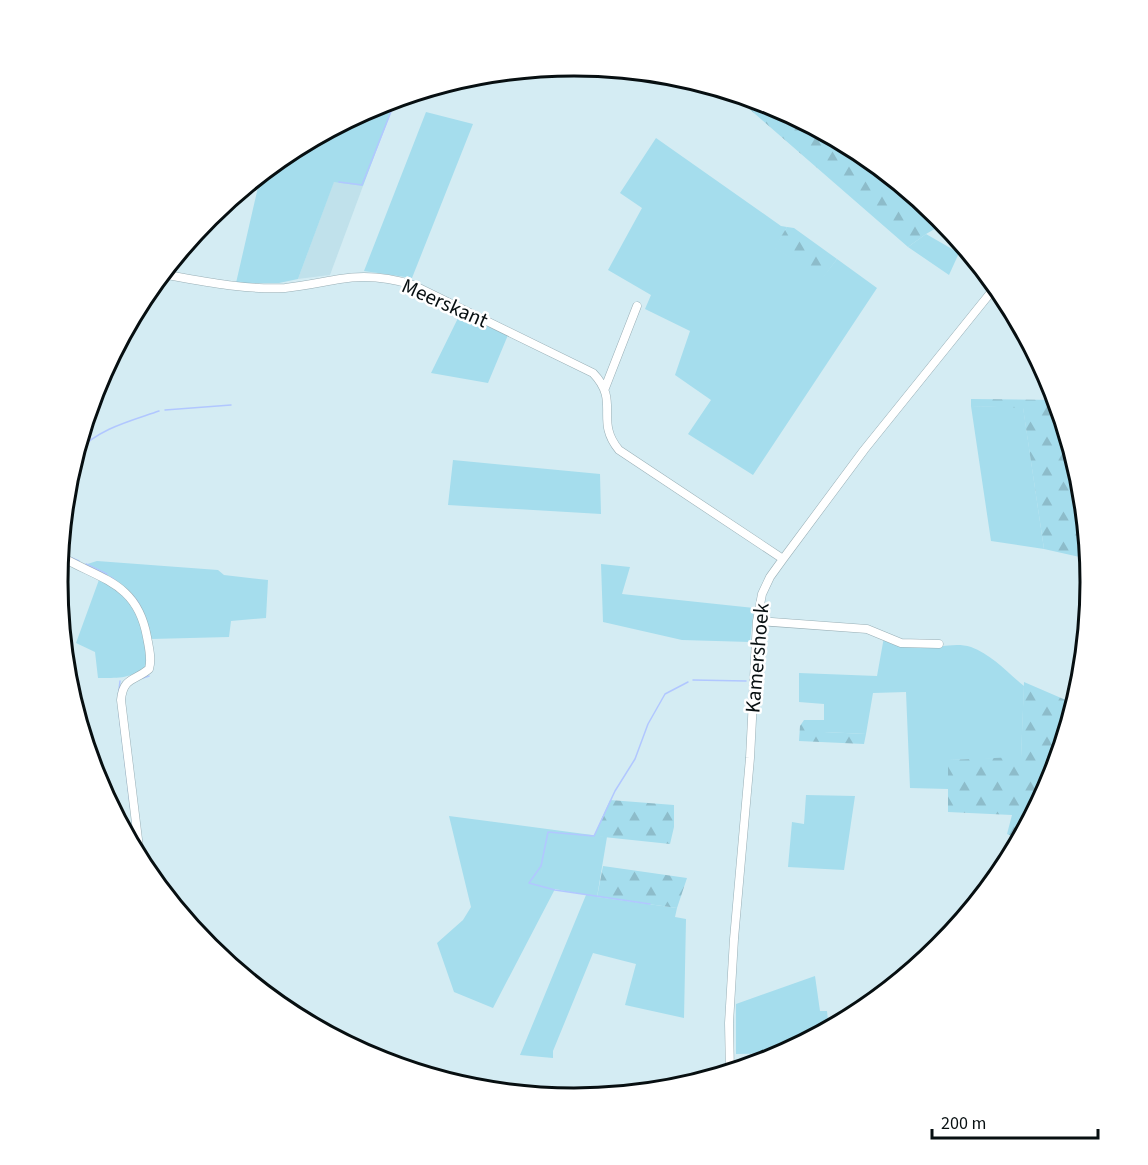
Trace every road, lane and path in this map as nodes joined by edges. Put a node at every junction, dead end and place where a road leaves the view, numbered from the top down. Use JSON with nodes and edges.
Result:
{"nodes":[{"id":1,"x":171,"y":276,"type":"edge"},
{"id":2,"x":990,"y":294,"type":"edge"},
{"id":3,"x":637,"y":306,"type":"dead end"},
{"id":4,"x":605,"y":388,"type":"junction"},
{"id":5,"x":783,"y":559,"type":"junction"},
{"id":6,"x":69,"y":560,"type":"edge"},
{"id":7,"x":757,"y":621,"type":"junction"},
{"id":8,"x":939,"y":644,"type":"dead end"},
{"id":9,"x":138,"y":841,"type":"edge"},
{"id":10,"x":730,"y":1064,"type":"edge"}],
"edges":[{"from":1,"to":4,"type":"street","name":"Meerskant"},
{"from":2,"to":5,"type":"street","name":"Kamershoek"},
{"from":3,"to":4,"type":"street"},
{"from":4,"to":5,"type":"street"},
{"from":5,"to":7,"type":"street","name":"Kamershoek"},
{"from":6,"to":9,"type":"street"},
{"from":7,"to":8,"type":"street"},
{"from":7,"to":10,"type":"street","name":"Kamershoek"}]}
